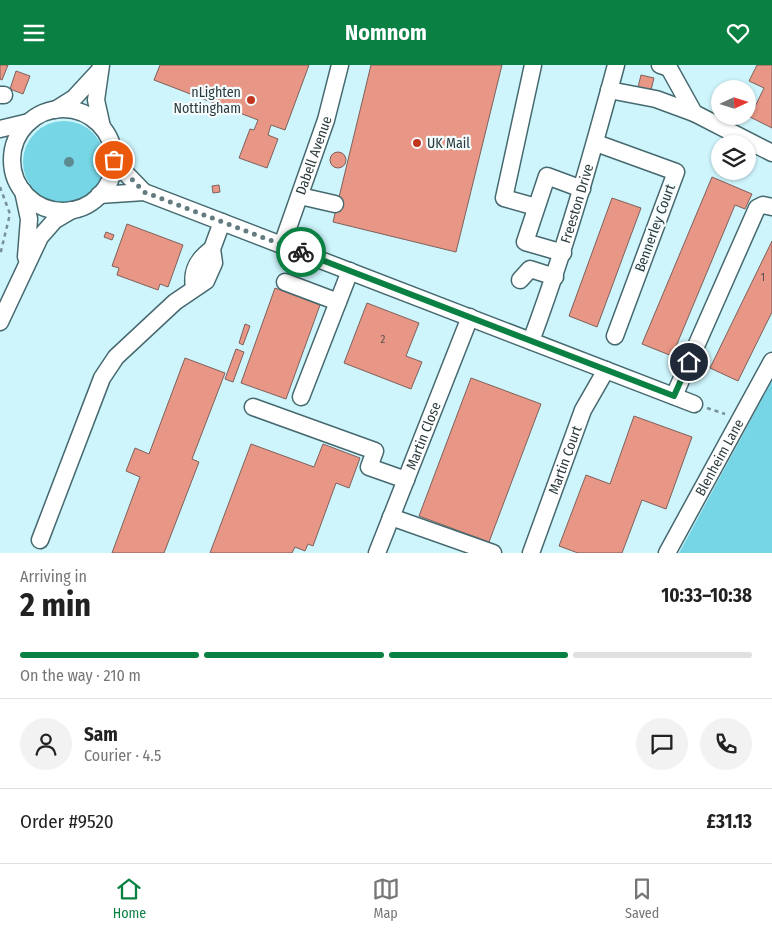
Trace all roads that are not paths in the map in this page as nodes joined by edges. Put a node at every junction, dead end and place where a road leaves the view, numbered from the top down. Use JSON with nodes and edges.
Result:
{"nodes":[{"id":1,"x":340,"y":65,"type":"edge"},
{"id":2,"x":533,"y":65,"type":"edge"},
{"id":3,"x":616,"y":65,"type":"edge"},
{"id":4,"x":101,"y":67,"type":"edge"},
{"id":5,"x":664,"y":67,"type":"edge"},
{"id":6,"x":609,"y":90,"type":"junction"},
{"id":7,"x":55,"y":109,"type":"junction"},
{"id":8,"x":694,"y":113,"type":"junction"},
{"id":9,"x":28,"y":123,"type":"junction"},
{"id":10,"x":102,"y":127,"type":"junction"},
{"id":11,"x":0,"y":129,"type":"edge"},
{"id":12,"x":596,"y":143,"type":"junction"},
{"id":13,"x":0,"y":149,"type":"edge"},
{"id":14,"x":772,"y":153,"type":"edge"},
{"id":15,"x":114,"y":160,"type":"junction"},
{"id":16,"x":12,"y":163,"type":"junction"},
{"id":17,"x":582,"y":189,"type":"junction"},
{"id":18,"x":23,"y":191,"type":"junction"},
{"id":19,"x":144,"y":192,"type":"junction"},
{"id":20,"x":99,"y":195,"type":"junction"},
{"id":21,"x":300,"y":196,"type":"junction"},
{"id":22,"x":335,"y":205,"type":"dead end"},
{"id":23,"x":536,"y":207,"type":"junction"},
{"id":24,"x":772,"y":207,"type":"edge"},
{"id":25,"x":72,"y":210,"type":"junction"},
{"id":26,"x":222,"y":222,"type":"junction"},
{"id":27,"x":282,"y":245,"type":"junction"},
{"id":28,"x":562,"y":253,"type":"junction"},
{"id":29,"x":24,"y":266,"type":"junction"},
{"id":30,"x":350,"y":271,"type":"junction"},
{"id":31,"x":555,"y":277,"type":"junction"},
{"id":32,"x":520,"y":280,"type":"dead end"},
{"id":33,"x":285,"y":282,"type":"dead end"},
{"id":34,"x":338,"y":302,"type":"junction"},
{"id":35,"x":470,"y":317,"type":"junction"},
{"id":36,"x":0,"y":321,"type":"edge"},
{"id":37,"x":615,"y":336,"type":"dead end"},
{"id":38,"x":531,"y":341,"type":"junction"},
{"id":39,"x":772,"y":361,"type":"edge"},
{"id":40,"x":606,"y":370,"type":"junction"},
{"id":41,"x":674,"y":396,"type":"junction"},
{"id":42,"x":302,"y":397,"type":"dead end"},
{"id":43,"x":694,"y":404,"type":"road end"},
{"id":44,"x":253,"y":407,"type":"dead end"},
{"id":45,"x":406,"y":480,"type":"junction"},
{"id":46,"x":392,"y":517,"type":"junction"},
{"id":47,"x":40,"y":540,"type":"dead end"},
{"id":48,"x":377,"y":553,"type":"edge"},
{"id":49,"x":493,"y":553,"type":"edge"},
{"id":50,"x":531,"y":553,"type":"edge"},
{"id":51,"x":667,"y":553,"type":"edge"}],
"edges":[{"from":1,"to":21,"type":"street","name":"Dabell Avenue"},
{"from":2,"to":23,"type":"street"},
{"from":3,"to":6,"type":"street","name":"Freeston Drive"},
{"from":4,"to":7,"type":"street"},
{"from":4,"to":10,"type":"street"},
{"from":5,"to":8,"type":"street"},
{"from":6,"to":8,"type":"street"},
{"from":6,"to":12,"type":"street","name":"Freeston Drive"},
{"from":7,"to":9,"type":"street"},
{"from":7,"to":10,"type":"street"},
{"from":8,"to":14,"type":"street"},
{"from":9,"to":11,"type":"street"},
{"from":9,"to":16,"type":"street"},
{"from":10,"to":15,"type":"street"},
{"from":12,"to":17,"type":"street","name":"Freeston Drive"},
{"from":12,"to":37,"type":"street","name":"Bennerley Court"},
{"from":13,"to":16,"type":"street"},
{"from":15,"to":19,"type":"street"},
{"from":15,"to":20,"type":"street"},
{"from":16,"to":18,"type":"street"},
{"from":17,"to":23,"type":"street"},
{"from":17,"to":28,"type":"street","name":"Freeston Drive"},
{"from":18,"to":25,"type":"street"},
{"from":18,"to":29,"type":"street"},
{"from":19,"to":20,"type":"street"},
{"from":19,"to":26,"type":"street"},
{"from":20,"to":25,"type":"street"},
{"from":21,"to":22,"type":"street"},
{"from":21,"to":27,"type":"street","name":"Dabell Avenue"},
{"from":23,"to":28,"type":"street"},
{"from":24,"to":41,"type":"street"},
{"from":25,"to":29,"type":"street"},
{"from":26,"to":27,"type":"street"},
{"from":26,"to":47,"type":"street"},
{"from":27,"to":30,"type":"street"},
{"from":28,"to":31,"type":"street","name":"Freeston Drive"},
{"from":29,"to":36,"type":"street"},
{"from":30,"to":34,"type":"street"},
{"from":30,"to":35,"type":"street"},
{"from":31,"to":32,"type":"street"},
{"from":31,"to":38,"type":"street","name":"Freeston Drive"},
{"from":33,"to":34,"type":"street"},
{"from":34,"to":42,"type":"street"},
{"from":35,"to":38,"type":"street"},
{"from":35,"to":45,"type":"street","name":"Martin Close"},
{"from":38,"to":40,"type":"street"},
{"from":39,"to":51,"type":"street","name":"Blenheim Lane"},
{"from":40,"to":41,"type":"street"},
{"from":40,"to":50,"type":"street","name":"Martin Court"},
{"from":41,"to":43,"type":"street"},
{"from":44,"to":45,"type":"street"},
{"from":45,"to":46,"type":"street","name":"Martin Close"},
{"from":46,"to":48,"type":"street","name":"Martin Close"},
{"from":46,"to":49,"type":"street"}]}
